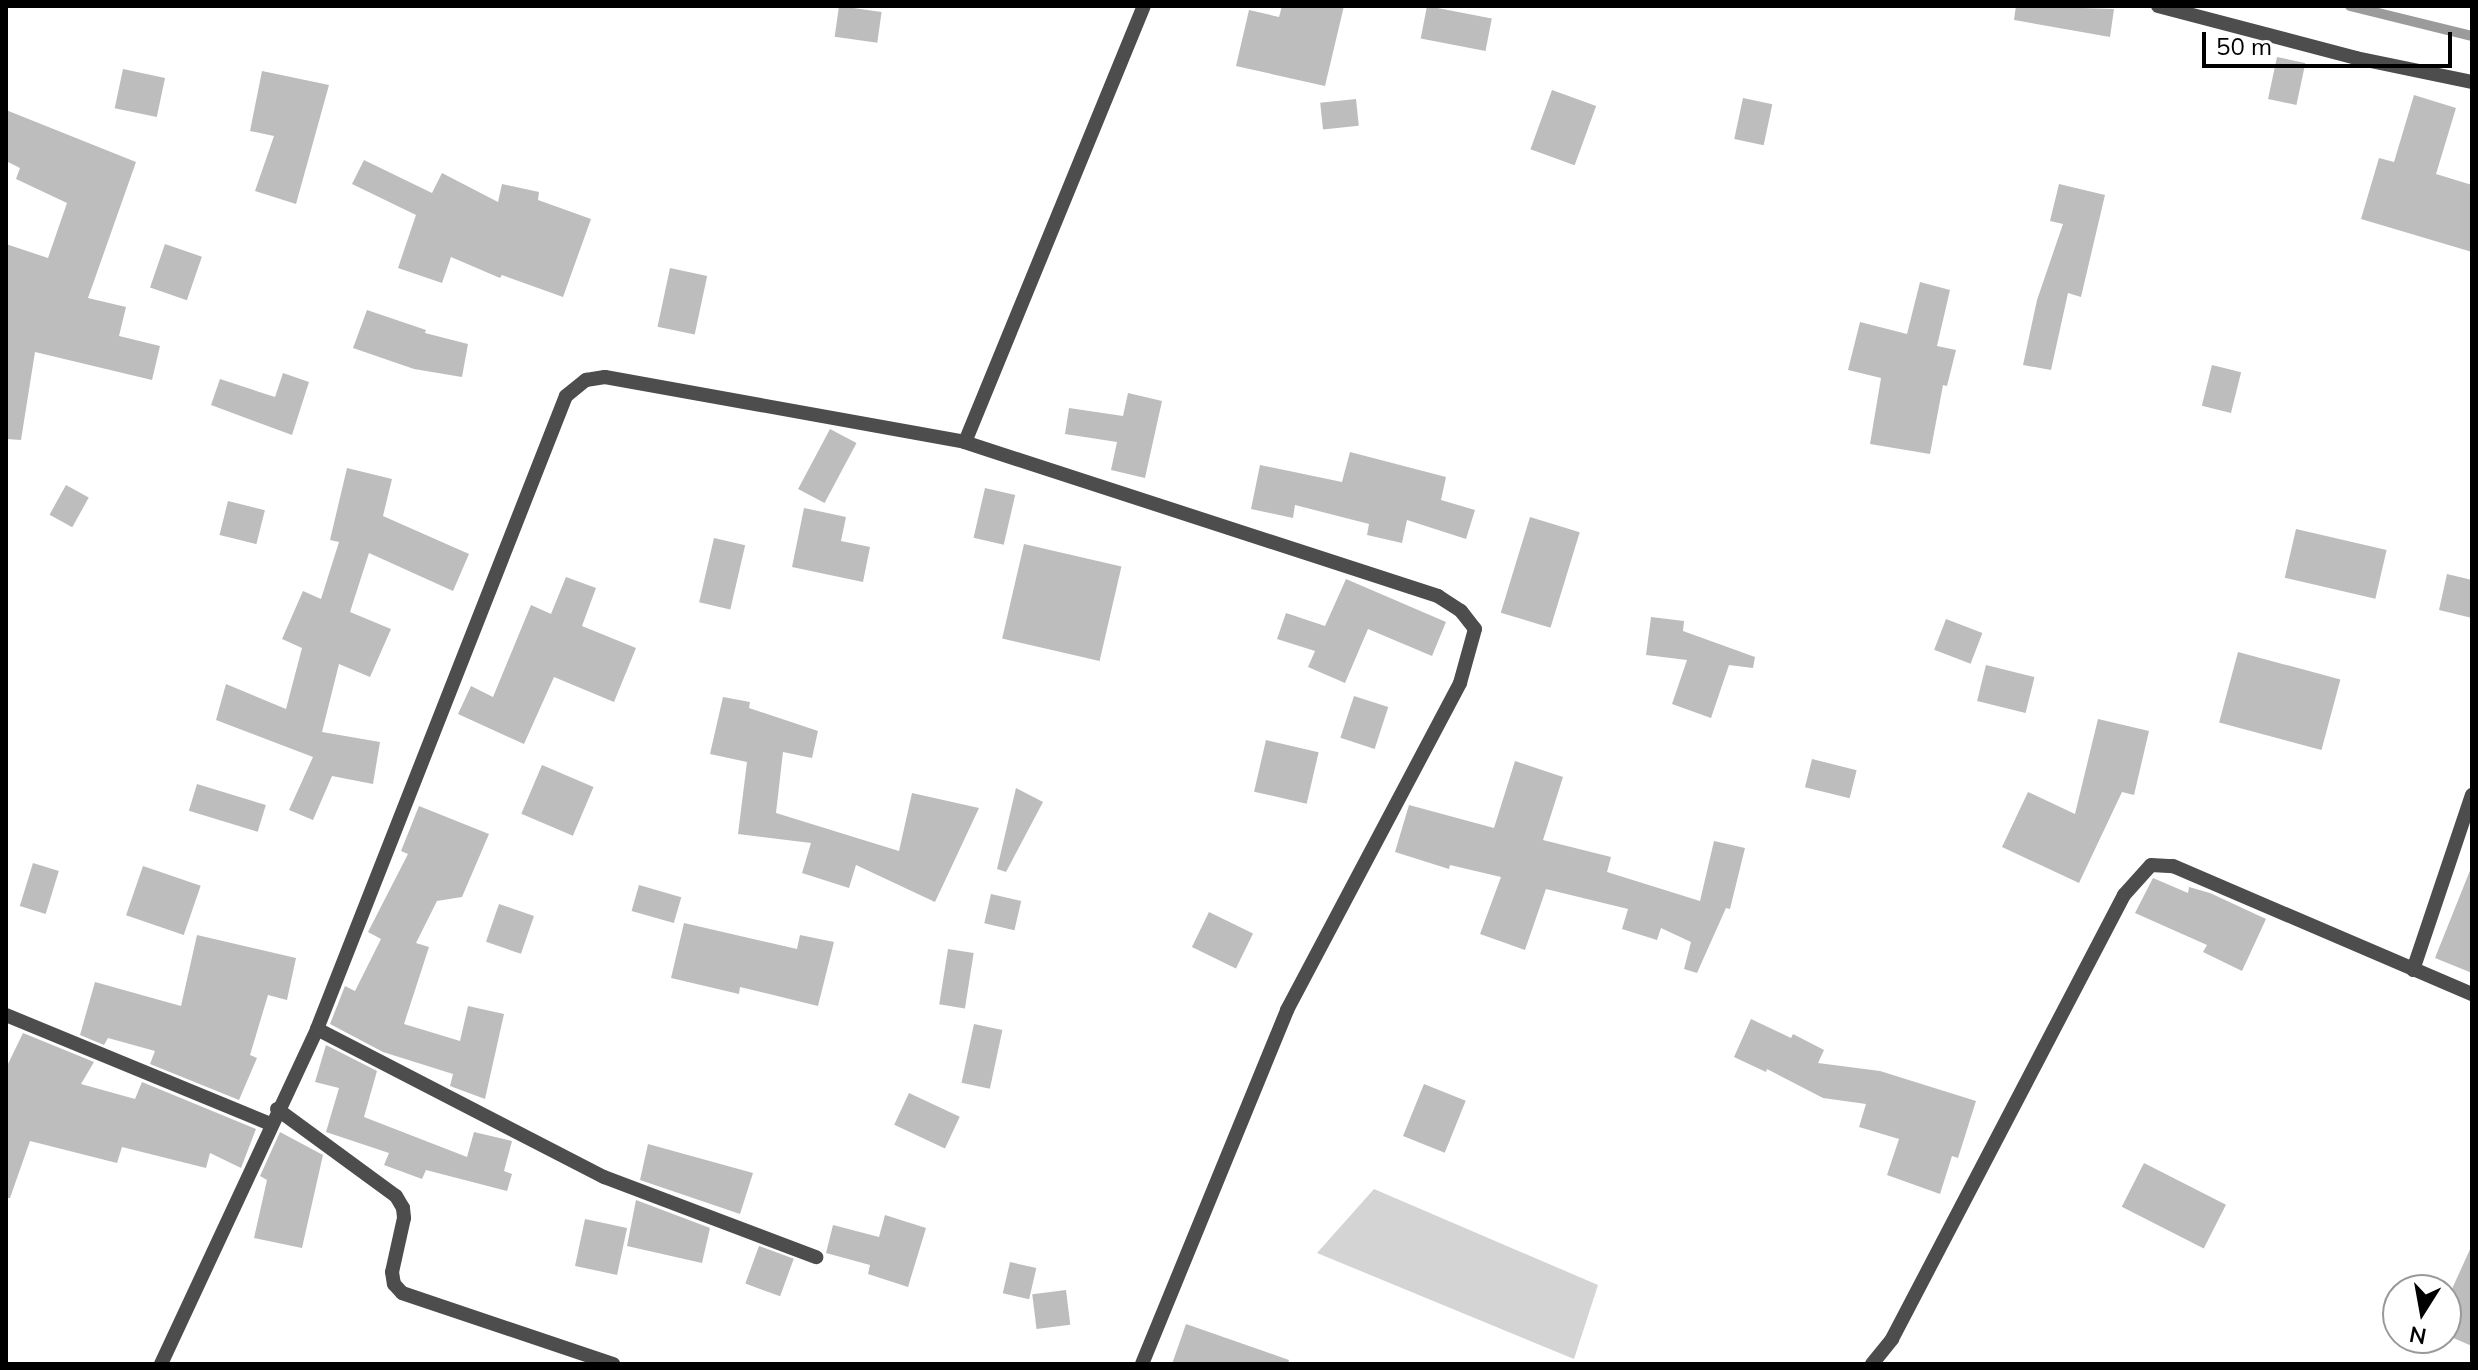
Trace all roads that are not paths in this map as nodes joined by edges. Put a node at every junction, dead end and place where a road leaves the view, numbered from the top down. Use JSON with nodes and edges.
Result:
{"nodes":[{"id":1,"x":1144,"y":6,"type":"edge"},
{"id":2,"x":2158,"y":6,"type":"edge"},
{"id":3,"x":2472,"y":82,"type":"edge"},
{"id":4,"x":965,"y":442,"type":"junction"},
{"id":5,"x":2472,"y":795,"type":"edge"},
{"id":6,"x":2413,"y":970,"type":"junction"},
{"id":7,"x":2472,"y":994,"type":"edge"},
{"id":8,"x":6,"y":1015,"type":"edge"},
{"id":9,"x":317,"y":1029,"type":"junction"},
{"id":10,"x":277,"y":1109,"type":"junction"},
{"id":11,"x":270,"y":1124,"type":"junction"},
{"id":12,"x":816,"y":1257,"type":"dead end"},
{"id":13,"x":161,"y":1364,"type":"edge"},
{"id":14,"x":613,"y":1364,"type":"edge"},
{"id":15,"x":1142,"y":1364,"type":"edge"},
{"id":16,"x":1872,"y":1364,"type":"edge"}],
"edges":[{"from":1,"to":4,"type":"street"},
{"from":2,"to":3,"type":"street"},
{"from":4,"to":9,"type":"street"},
{"from":4,"to":15,"type":"street"},
{"from":5,"to":6,"type":"street"},
{"from":6,"to":7,"type":"street"},
{"from":6,"to":16,"type":"street"},
{"from":8,"to":11,"type":"street"},
{"from":9,"to":10,"type":"street"},
{"from":9,"to":12,"type":"street"},
{"from":10,"to":11,"type":"street"},
{"from":10,"to":14,"type":"street"},
{"from":11,"to":13,"type":"street"}]}
